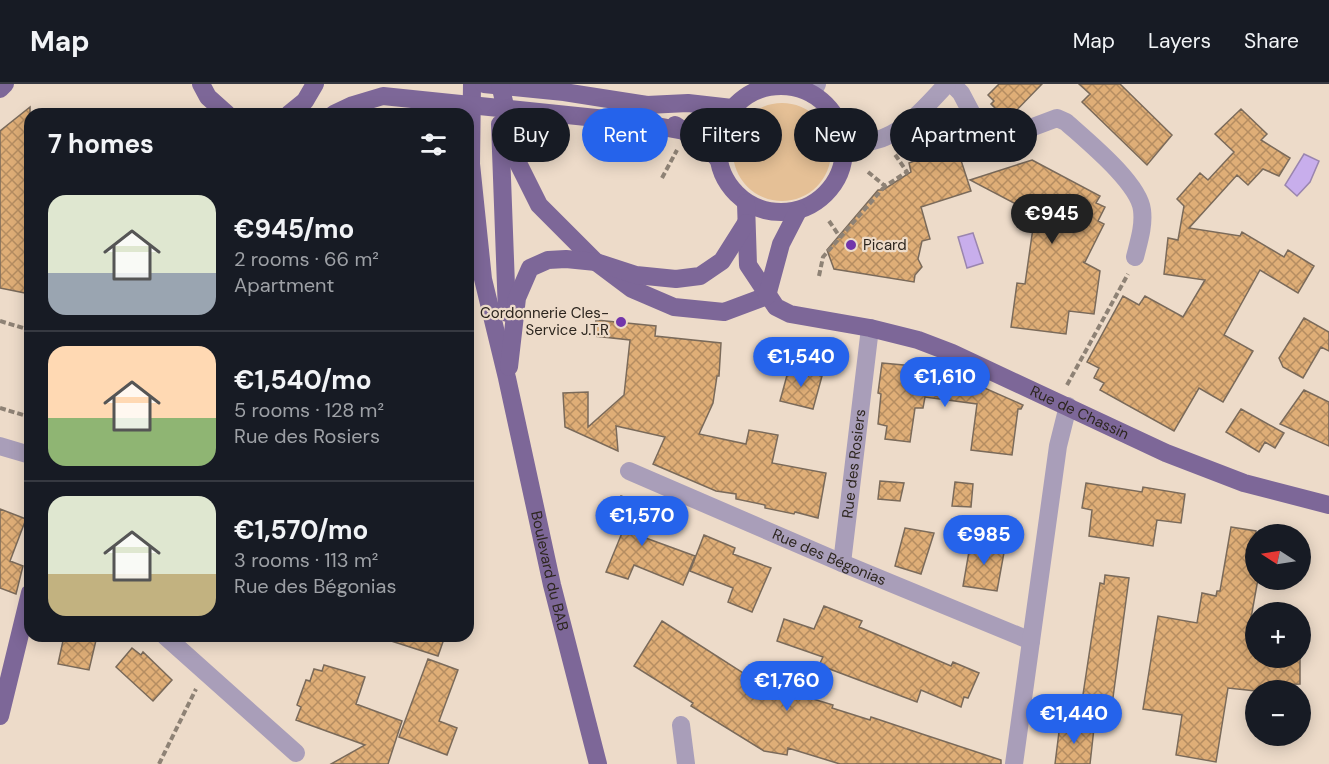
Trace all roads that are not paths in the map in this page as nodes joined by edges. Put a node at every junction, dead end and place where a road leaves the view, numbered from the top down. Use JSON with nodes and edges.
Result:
{"nodes":[{"id":1,"x":5,"y":84,"type":"edge"},
{"id":2,"x":201,"y":84,"type":"edge"},
{"id":3,"x":315,"y":84,"type":"edge"},
{"id":4,"x":472,"y":84,"type":"edge"},
{"id":5,"x":484,"y":84,"type":"edge"},
{"id":6,"x":499,"y":84,"type":"edge"},
{"id":7,"x":947,"y":84,"type":"edge"},
{"id":8,"x":952,"y":84,"type":"edge"},
{"id":9,"x":0,"y":89,"type":"edge"},
{"id":10,"x":814,"y":89,"type":"edge"},
{"id":11,"x":647,"y":105,"type":"junction"},
{"id":12,"x":220,"y":108,"type":"edge"},
{"id":13,"x":296,"y":108,"type":"edge"},
{"id":14,"x":347,"y":108,"type":"edge"},
{"id":15,"x":472,"y":108,"type":"edge"},
{"id":16,"x":732,"y":108,"type":"joint"},
{"id":17,"x":829,"y":108,"type":"edge"},
{"id":18,"x":680,"y":129,"type":"edge"},
{"id":19,"x":680,"y":131,"type":"edge"},
{"id":20,"x":878,"y":139,"type":"edge"},
{"id":21,"x":719,"y":162,"type":"edge"},
{"id":22,"x":843,"y":162,"type":"edge"},
{"id":23,"x":474,"y":193,"type":"edge"},
{"id":24,"x":746,"y":203,"type":"junction"},
{"id":25,"x":798,"y":211,"type":"junction"},
{"id":26,"x":746,"y":223,"type":"junction"},
{"id":27,"x":1135,"y":257,"type":"road end"},
{"id":28,"x":596,"y":262,"type":"junction"},
{"id":29,"x":767,"y":296,"type":"junction"},
{"id":30,"x":870,"y":328,"type":"junction"},
{"id":31,"x":507,"y":378,"type":"junction"},
{"id":32,"x":1063,"y":404,"type":"junction"},
{"id":33,"x":0,"y":446,"type":"edge"},
{"id":34,"x":24,"y":453,"type":"edge"},
{"id":35,"x":629,"y":471,"type":"dead end"},
{"id":36,"x":1329,"y":505,"type":"edge"},
{"id":37,"x":842,"y":563,"type":"junction"},
{"id":38,"x":24,"y":618,"type":"edge"},
{"id":39,"x":1031,"y":641,"type":"junction"},
{"id":40,"x":172,"y":642,"type":"edge"},
{"id":41,"x":0,"y":716,"type":"edge"},
{"id":42,"x":681,"y":725,"type":"dead end"},
{"id":43,"x":296,"y":753,"type":"dead end"},
{"id":44,"x":598,"y":764,"type":"edge"},
{"id":45,"x":686,"y":764,"type":"edge"},
{"id":46,"x":1014,"y":764,"type":"edge"}],
"edges":[{"from":1,"to":9,"type":"main road"},
{"from":2,"to":12,"type":"main road"},
{"from":3,"to":13,"type":"main road"},
{"from":4,"to":15,"type":"main road","name":"Boulevard du BAB"},
{"from":5,"to":11,"type":"main road"},
{"from":6,"to":28,"type":"main road"},
{"from":6,"to":31,"type":"main road","name":"Boulevard du BAB"},
{"from":7,"to":20,"type":"street"},
{"from":8,"to":27,"type":"street"},
{"from":10,"to":16,"type":"main road"},
{"from":10,"to":17,"type":"main road"},
{"from":11,"to":16,"type":"main road"},
{"from":11,"to":18,"type":"main road"},
{"from":14,"to":19,"type":"main road"},
{"from":21,"to":24,"type":"main road"},
{"from":22,"to":25,"type":"main road"},
{"from":23,"to":31,"type":"main road","name":"Boulevard du BAB"},
{"from":24,"to":25,"type":"main road"},
{"from":24,"to":26,"type":"main road","name":"Rue de Chassin"},
{"from":25,"to":29,"type":"main road"},
{"from":26,"to":28,"type":"main road"},
{"from":26,"to":29,"type":"main road","name":"Rue de Chassin"},
{"from":28,"to":29,"type":"main road"},
{"from":28,"to":31,"type":"main road"},
{"from":29,"to":30,"type":"main road","name":"Rue de Chassin"},
{"from":30,"to":32,"type":"main road","name":"Rue de Chassin"},
{"from":30,"to":37,"type":"street","name":"Rue des Rosiers"},
{"from":31,"to":44,"type":"main road","name":"Boulevard du BAB"},
{"from":32,"to":36,"type":"main road","name":"Rue de Chassin"},
{"from":32,"to":39,"type":"street"},
{"from":33,"to":34,"type":"street"},
{"from":35,"to":37,"type":"street","name":"Rue des Bégonias"},
{"from":37,"to":39,"type":"street","name":"Rue des Bégonias"},
{"from":38,"to":41,"type":"main road"},
{"from":39,"to":46,"type":"street"},
{"from":40,"to":43,"type":"street"},
{"from":42,"to":45,"type":"street"}]}
